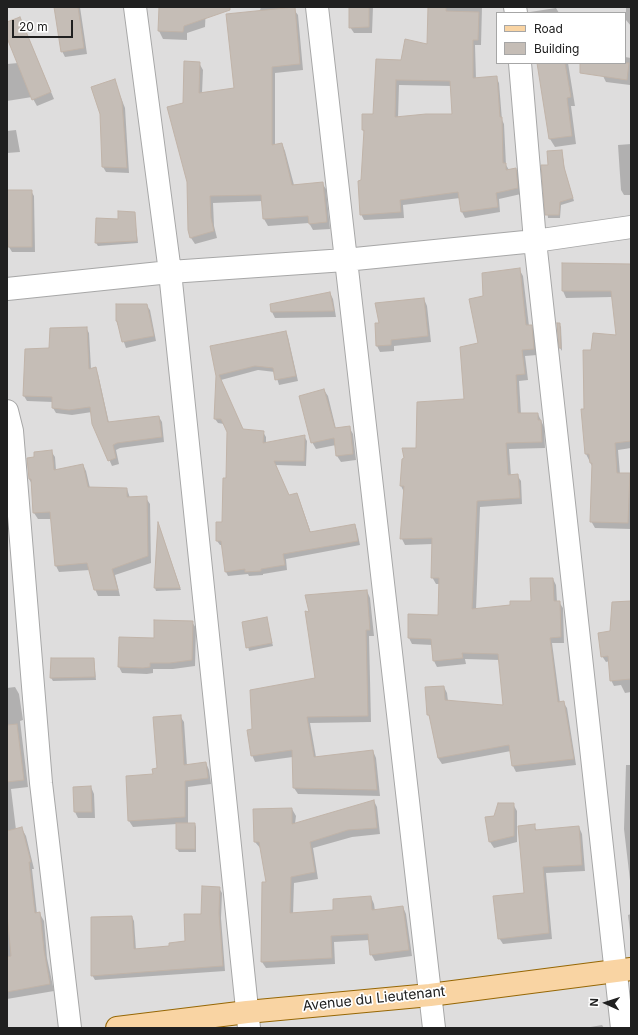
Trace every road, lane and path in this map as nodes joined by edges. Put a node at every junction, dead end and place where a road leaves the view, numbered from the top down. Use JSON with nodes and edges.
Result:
{"nodes":[{"id":1,"x":135,"y":7,"type":"edge"},
{"id":2,"x":317,"y":7,"type":"edge"},
{"id":3,"x":520,"y":64,"type":"edge"},
{"id":4,"x":631,"y":227,"type":"edge"},
{"id":5,"x":535,"y":241,"type":"junction"},
{"id":6,"x":345,"y":260,"type":"junction"},
{"id":7,"x":170,"y":272,"type":"junction"},
{"id":8,"x":7,"y":289,"type":"edge"},
{"id":9,"x":7,"y":411,"type":"edge"},
{"id":10,"x":624,"y":970,"type":"edge"},
{"id":11,"x":430,"y":994,"type":"junction"},
{"id":12,"x":248,"y":1020,"type":"edge"},
{"id":13,"x":70,"y":1028,"type":"edge"},
{"id":14,"x":118,"y":1028,"type":"edge"},
{"id":15,"x":434,"y":1028,"type":"edge"},
{"id":16,"x":622,"y":1028,"type":"edge"}],
"edges":[{"from":1,"to":7,"type":"street"},
{"from":2,"to":6,"type":"street"},
{"from":3,"to":5,"type":"street"},
{"from":4,"to":5,"type":"street"},
{"from":5,"to":6,"type":"street"},
{"from":5,"to":10,"type":"street"},
{"from":6,"to":7,"type":"street"},
{"from":6,"to":11,"type":"street"},
{"from":7,"to":8,"type":"street"},
{"from":7,"to":12,"type":"street"},
{"from":9,"to":13,"type":"street"},
{"from":10,"to":11,"type":"main road","name":"Avenue du Lieutenant"},
{"from":10,"to":16,"type":"street"},
{"from":11,"to":12,"type":"main road","name":"Avenue du Lieutenant"},
{"from":11,"to":15,"type":"street"},
{"from":12,"to":14,"type":"main road","name":"Avenue du Lieutenant"}]}
